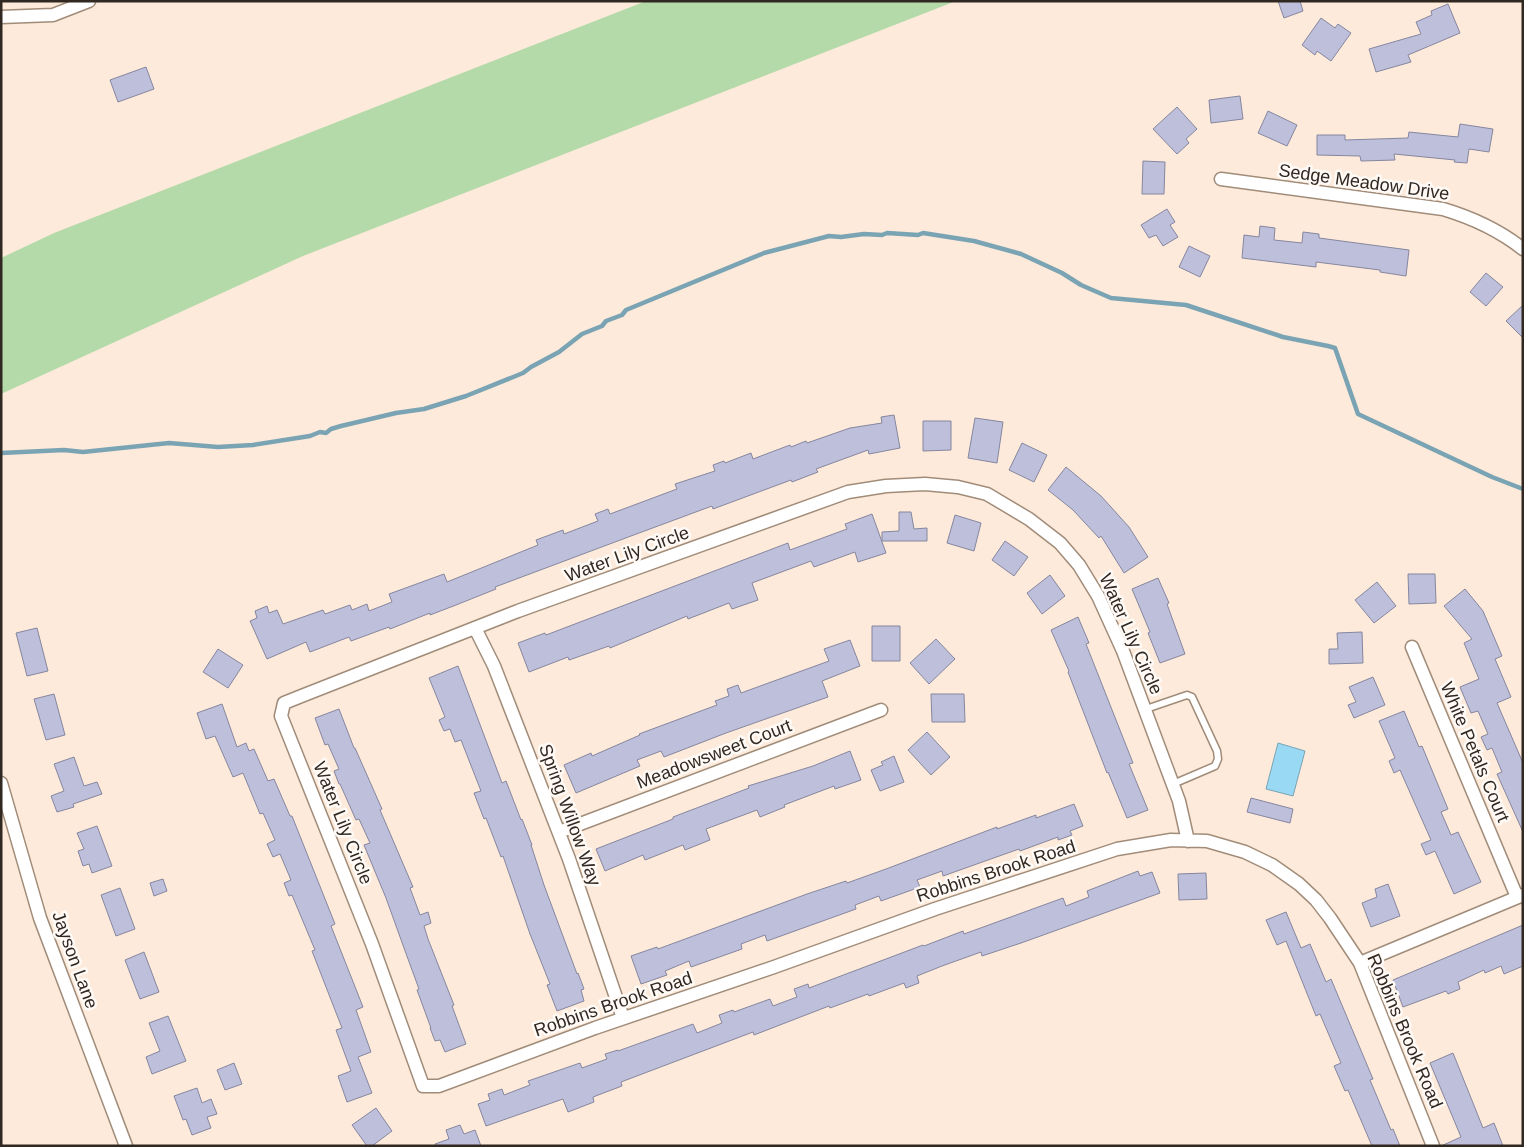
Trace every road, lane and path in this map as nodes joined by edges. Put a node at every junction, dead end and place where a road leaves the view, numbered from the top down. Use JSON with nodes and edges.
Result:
{"nodes":[{"id":1,"x":89,"y":1,"type":"edge"},
{"id":2,"x":1,"y":17,"type":"edge"},
{"id":3,"x":1221,"y":179,"type":"dead end"},
{"id":4,"x":1523,"y":249,"type":"edge"},
{"id":5,"x":475,"y":628,"type":"junction"},
{"id":6,"x":1412,"y":647,"type":"dead end"},
{"id":7,"x":1146,"y":709,"type":"junction"},
{"id":8,"x":881,"y":710,"type":"dead end"},
{"id":9,"x":1,"y":783,"type":"edge"},
{"id":10,"x":1173,"y":784,"type":"junction"},
{"id":11,"x":559,"y":832,"type":"junction"},
{"id":12,"x":1188,"y":841,"type":"junction"},
{"id":13,"x":1520,"y":896,"type":"edge"},
{"id":14,"x":1360,"y":963,"type":"junction"},
{"id":15,"x":623,"y":1018,"type":"junction"},
{"id":16,"x":423,"y":1086,"type":"joint"},
{"id":17,"x":126,"y":1146,"type":"edge"},
{"id":18,"x":1433,"y":1146,"type":"edge"}],
"edges":[{"from":1,"to":2,"type":"street"},
{"from":3,"to":4,"type":"street","name":"Sedge Meadow Drive"},
{"from":5,"to":7,"type":"street","name":"Water Lily Circle"},
{"from":5,"to":11,"type":"street","name":"Spring Willow Way"},
{"from":5,"to":16,"type":"street","name":"Water Lily Circle"},
{"from":6,"to":13,"type":"street","name":"White Petals Court"},
{"from":7,"to":10,"type":"street","name":"Water Lily Circle"},
{"from":7,"to":10,"type":"lane"},
{"from":8,"to":11,"type":"street","name":"Meadowsweet Court"},
{"from":9,"to":17,"type":"street","name":"Jayson Lane"},
{"from":10,"to":12,"type":"street","name":"Water Lily Circle"},
{"from":11,"to":15,"type":"street","name":"Spring Willow Way"},
{"from":12,"to":14,"type":"street","name":"Robbins Brook Road"},
{"from":12,"to":15,"type":"street","name":"Robbins Brook Road"},
{"from":13,"to":14,"type":"street"},
{"from":14,"to":18,"type":"street","name":"Robbins Brook Road"},
{"from":15,"to":16,"type":"street","name":"Robbins Brook Road"}]}
